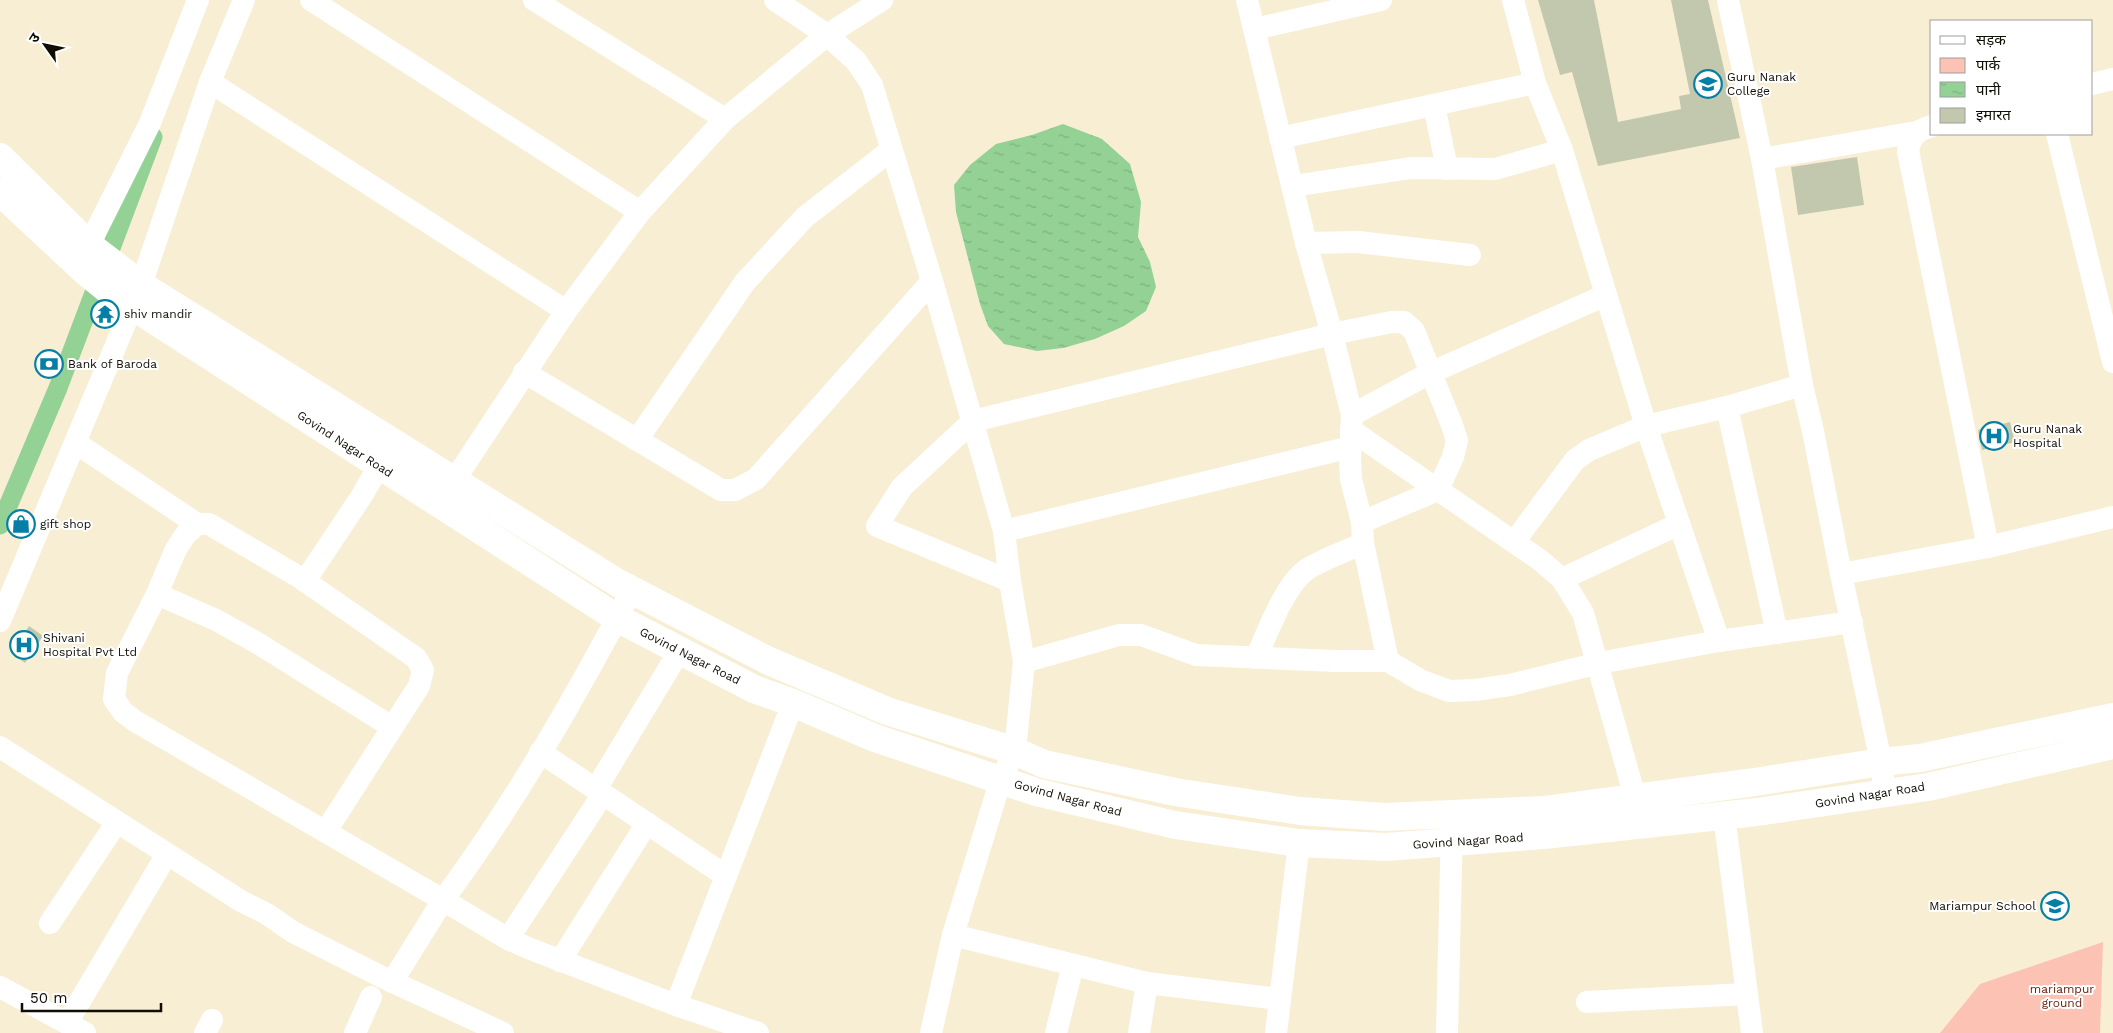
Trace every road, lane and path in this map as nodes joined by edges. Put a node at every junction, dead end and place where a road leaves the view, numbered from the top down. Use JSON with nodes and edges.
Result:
{"nodes":[{"id":1,"x":198,"y":0,"type":"edge"},
{"id":2,"x":244,"y":0,"type":"edge"},
{"id":3,"x":311,"y":0,"type":"edge"},
{"id":4,"x":534,"y":0,"type":"edge"},
{"id":5,"x":776,"y":0,"type":"edge"},
{"id":6,"x":882,"y":0,"type":"edge"},
{"id":7,"x":1247,"y":0,"type":"edge"},
{"id":8,"x":1381,"y":0,"type":"edge"},
{"id":9,"x":1513,"y":0,"type":"edge"},
{"id":10,"x":1728,"y":0,"type":"edge"},
{"id":11,"x":1255,"y":29,"type":"junction"},
{"id":12,"x":827,"y":34,"type":"junction"},
{"id":13,"x":2113,"y":78,"type":"edge"},
{"id":14,"x":210,"y":82,"type":"junction"},
{"id":15,"x":1535,"y":83,"type":"junction"},
{"id":16,"x":2093,"y":84,"type":"edge"},
{"id":17,"x":1434,"y":105,"type":"junction"},
{"id":18,"x":725,"y":119,"type":"junction"},
{"id":19,"x":1924,"y":129,"type":"edge"},
{"id":20,"x":2057,"y":135,"type":"edge"},
{"id":21,"x":1280,"y":138,"type":"junction"},
{"id":22,"x":891,"y":150,"type":"junction"},
{"id":23,"x":1562,"y":150,"type":"junction"},
{"id":24,"x":0,"y":157,"type":"edge"},
{"id":25,"x":1762,"y":159,"type":"junction"},
{"id":26,"x":1447,"y":169,"type":"junction"},
{"id":27,"x":1293,"y":186,"type":"junction"},
{"id":28,"x":0,"y":192,"type":"edge"},
{"id":29,"x":640,"y":212,"type":"junction"},
{"id":30,"x":1306,"y":243,"type":"junction"},
{"id":31,"x":1470,"y":255,"type":"dead end"},
{"id":32,"x":90,"y":256,"type":"junction"},
{"id":33,"x":932,"y":281,"type":"junction"},
{"id":34,"x":127,"y":289,"type":"junction"},
{"id":35,"x":1606,"y":295,"type":"junction"},
{"id":36,"x":566,"y":311,"type":"junction"},
{"id":37,"x":1332,"y":334,"type":"junction"},
{"id":38,"x":2113,"y":362,"type":"edge"},
{"id":39,"x":524,"y":372,"type":"junction"},
{"id":40,"x":1430,"y":373,"type":"junction"},
{"id":41,"x":1802,"y":385,"type":"junction"},
{"id":42,"x":1727,"y":406,"type":"junction"},
{"id":43,"x":973,"y":421,"type":"junction"},
{"id":44,"x":1646,"y":426,"type":"junction"},
{"id":45,"x":1351,"y":431,"type":"junction"},
{"id":46,"x":637,"y":440,"type":"junction"},
{"id":47,"x":76,"y":442,"type":"junction"},
{"id":48,"x":379,"y":466,"type":"junction"},
{"id":49,"x":454,"y":481,"type":"junction"},
{"id":50,"x":1438,"y":490,"type":"junction"},
{"id":51,"x":2113,"y":517,"type":"edge"},
{"id":52,"x":197,"y":524,"type":"junction"},
{"id":53,"x":1679,"y":524,"type":"junction"},
{"id":54,"x":1004,"y":531,"type":"junction"},
{"id":55,"x":1362,"y":532,"type":"junction"},
{"id":56,"x":1514,"y":542,"type":"junction"},
{"id":57,"x":1988,"y":547,"type":"junction"},
{"id":58,"x":1841,"y":574,"type":"junction"},
{"id":59,"x":1562,"y":579,"type":"junction"},
{"id":60,"x":305,"y":581,"type":"junction"},
{"id":61,"x":1010,"y":581,"type":"junction"},
{"id":62,"x":632,"y":590,"type":"junction"},
{"id":63,"x":157,"y":594,"type":"junction"},
{"id":64,"x":617,"y":618,"type":"junction"},
{"id":65,"x":0,"y":622,"type":"edge"},
{"id":66,"x":1852,"y":622,"type":"junction"},
{"id":67,"x":1777,"y":633,"type":"junction"},
{"id":68,"x":1719,"y":641,"type":"junction"},
{"id":69,"x":680,"y":650,"type":"junction"},
{"id":70,"x":1256,"y":658,"type":"junction"},
{"id":71,"x":1388,"y":661,"type":"junction"},
{"id":72,"x":1024,"y":662,"type":"junction"},
{"id":73,"x":1599,"y":663,"type":"junction"},
{"id":74,"x":794,"y":703,"type":"junction"},
{"id":75,"x":2113,"y":717,"type":"edge"},
{"id":76,"x":392,"y":727,"type":"junction"},
{"id":77,"x":2113,"y":745,"type":"edge"},
{"id":78,"x":0,"y":747,"type":"edge"},
{"id":79,"x":1015,"y":751,"type":"junction"},
{"id":80,"x":540,"y":752,"type":"junction"},
{"id":81,"x":1881,"y":762,"type":"junction"},
{"id":82,"x":1001,"y":779,"type":"junction"},
{"id":83,"x":600,"y":792,"type":"junction"},
{"id":84,"x":1885,"y":793,"type":"junction"},
{"id":85,"x":1635,"y":797,"type":"junction"},
{"id":86,"x":1452,"y":814,"type":"junction"},
{"id":87,"x":1724,"y":816,"type":"junction"},
{"id":88,"x":118,"y":822,"type":"junction"},
{"id":89,"x":647,"y":823,"type":"junction"},
{"id":90,"x":326,"y":831,"type":"junction"},
{"id":91,"x":1452,"y":842,"type":"junction"},
{"id":92,"x":1299,"y":844,"type":"junction"},
{"id":93,"x":167,"y":854,"type":"junction"},
{"id":94,"x":726,"y":876,"type":"junction"},
{"id":95,"x":443,"y":900,"type":"junction"},
{"id":96,"x":50,"y":923,"type":"dead end"},
{"id":97,"x":953,"y":935,"type":"junction"},
{"id":98,"x":508,"y":939,"type":"junction"},
{"id":99,"x":560,"y":961,"type":"junction"},
{"id":100,"x":1073,"y":965,"type":"junction"},
{"id":101,"x":392,"y":982,"type":"junction"},
{"id":102,"x":1147,"y":983,"type":"junction"},
{"id":103,"x":0,"y":987,"type":"edge"},
{"id":104,"x":1747,"y":994,"type":"junction"},
{"id":105,"x":371,"y":998,"type":"dead end"},
{"id":106,"x":1279,"y":999,"type":"junction"},
{"id":107,"x":1587,"y":1002,"type":"dead end"},
{"id":108,"x":676,"y":1005,"type":"junction"},
{"id":109,"x":76,"y":1028,"type":"edge"},
{"id":110,"x":500,"y":1032,"type":"edge"},
{"id":111,"x":355,"y":1033,"type":"edge"},
{"id":112,"x":758,"y":1033,"type":"edge"},
{"id":113,"x":931,"y":1033,"type":"edge"},
{"id":114,"x":1056,"y":1033,"type":"edge"},
{"id":115,"x":1139,"y":1033,"type":"edge"},
{"id":116,"x":1276,"y":1033,"type":"edge"},
{"id":117,"x":1447,"y":1033,"type":"edge"},
{"id":118,"x":1752,"y":1033,"type":"edge"}],
"edges":[{"from":1,"to":32,"type":"street"},
{"from":2,"to":14,"type":"street"},
{"from":3,"to":29,"type":"street"},
{"from":4,"to":18,"type":"street"},
{"from":5,"to":12,"type":"street"},
{"from":6,"to":12,"type":"street"},
{"from":7,"to":11,"type":"street"},
{"from":8,"to":11,"type":"street"},
{"from":9,"to":15,"type":"street"},
{"from":10,"to":25,"type":"street"},
{"from":11,"to":21,"type":"street"},
{"from":12,"to":18,"type":"street"},
{"from":12,"to":22,"type":"street"},
{"from":13,"to":16,"type":"street"},
{"from":14,"to":34,"type":"street"},
{"from":14,"to":36,"type":"street"},
{"from":15,"to":17,"type":"street"},
{"from":15,"to":23,"type":"street"},
{"from":17,"to":21,"type":"street"},
{"from":17,"to":26,"type":"street"},
{"from":18,"to":29,"type":"street"},
{"from":19,"to":25,"type":"street"},
{"from":19,"to":57,"type":"street"},
{"from":20,"to":38,"type":"street"},
{"from":21,"to":27,"type":"street"},
{"from":22,"to":33,"type":"street"},
{"from":22,"to":46,"type":"street"},
{"from":23,"to":26,"type":"street"},
{"from":23,"to":35,"type":"street"},
{"from":24,"to":32,"type":"main road"},
{"from":25,"to":41,"type":"street"},
{"from":26,"to":27,"type":"street"},
{"from":27,"to":30,"type":"street"},
{"from":28,"to":32,"type":"main road"},
{"from":29,"to":36,"type":"street"},
{"from":30,"to":31,"type":"street"},
{"from":30,"to":37,"type":"street"},
{"from":32,"to":34,"type":"main road"},
{"from":33,"to":43,"type":"street"},
{"from":33,"to":46,"type":"street"},
{"from":34,"to":47,"type":"street"},
{"from":34,"to":48,"type":"main road","name":"Govind Nagar Road"},
{"from":34,"to":49,"type":"main road","name":"Govind Nagar Road"},
{"from":35,"to":40,"type":"street"},
{"from":35,"to":44,"type":"street"},
{"from":36,"to":39,"type":"street"},
{"from":37,"to":40,"type":"street"},
{"from":37,"to":43,"type":"street"},
{"from":37,"to":45,"type":"street"},
{"from":39,"to":46,"type":"street"},
{"from":39,"to":49,"type":"street"},
{"from":40,"to":45,"type":"street"},
{"from":40,"to":50,"type":"street"},
{"from":41,"to":42,"type":"street"},
{"from":41,"to":58,"type":"street"},
{"from":42,"to":44,"type":"street"},
{"from":42,"to":67,"type":"street"},
{"from":43,"to":54,"type":"street"},
{"from":43,"to":61,"type":"street"},
{"from":44,"to":53,"type":"street"},
{"from":44,"to":56,"type":"street"},
{"from":45,"to":50,"type":"street"},
{"from":45,"to":54,"type":"street"},
{"from":45,"to":55,"type":"street"},
{"from":47,"to":52,"type":"street"},
{"from":47,"to":65,"type":"street"},
{"from":48,"to":60,"type":"street"},
{"from":48,"to":64,"type":"main road","name":"Govind Nagar Road"},
{"from":49,"to":62,"type":"main road","name":"Govind Nagar Road"},
{"from":50,"to":55,"type":"street"},
{"from":50,"to":56,"type":"street"},
{"from":51,"to":57,"type":"street"},
{"from":52,"to":60,"type":"street"},
{"from":52,"to":63,"type":"street"},
{"from":53,"to":59,"type":"street"},
{"from":53,"to":68,"type":"street"},
{"from":54,"to":61,"type":"street"},
{"from":55,"to":70,"type":"street"},
{"from":55,"to":71,"type":"street"},
{"from":56,"to":59,"type":"street"},
{"from":57,"to":58,"type":"street"},
{"from":58,"to":66,"type":"street"},
{"from":59,"to":73,"type":"street"},
{"from":60,"to":76,"type":"street"},
{"from":61,"to":72,"type":"street"},
{"from":62,"to":64,"type":"street"},
{"from":62,"to":79,"type":"main road","name":"Govind Nagar Road"},
{"from":63,"to":76,"type":"street"},
{"from":63,"to":90,"type":"street"},
{"from":64,"to":69,"type":"main road","name":"Govind Nagar Road"},
{"from":64,"to":80,"type":"street"},
{"from":66,"to":67,"type":"street"},
{"from":66,"to":81,"type":"street"},
{"from":67,"to":68,"type":"street"},
{"from":68,"to":73,"type":"street"},
{"from":69,"to":74,"type":"main road","name":"Govind Nagar Road"},
{"from":69,"to":83,"type":"street"},
{"from":70,"to":71,"type":"street"},
{"from":70,"to":72,"type":"street"},
{"from":71,"to":73,"type":"street"},
{"from":72,"to":79,"type":"street"},
{"from":73,"to":85,"type":"street"},
{"from":74,"to":82,"type":"main road","name":"Govind Nagar Road"},
{"from":74,"to":94,"type":"street"},
{"from":75,"to":81,"type":"main road","name":"Govind Nagar Road"},
{"from":76,"to":90,"type":"street"},
{"from":77,"to":84,"type":"main road","name":"Govind Nagar Road"},
{"from":78,"to":88,"type":"street"},
{"from":79,"to":82,"type":"street"},
{"from":79,"to":86,"type":"main road","name":"Govind Nagar Road"},
{"from":80,"to":83,"type":"street"},
{"from":80,"to":95,"type":"street"},
{"from":81,"to":84,"type":"street"},
{"from":81,"to":85,"type":"main road","name":"Govind Nagar Road"},
{"from":82,"to":92,"type":"main road","name":"Govind Nagar Road"},
{"from":82,"to":97,"type":"street"},
{"from":83,"to":89,"type":"street"},
{"from":83,"to":98,"type":"street"},
{"from":84,"to":87,"type":"main road","name":"Govind Nagar Road"},
{"from":85,"to":86,"type":"main road","name":"Govind Nagar Road"},
{"from":86,"to":91,"type":"street"},
{"from":87,"to":91,"type":"main road","name":"Govind Nagar Road"},
{"from":87,"to":104,"type":"street"},
{"from":88,"to":93,"type":"street"},
{"from":88,"to":96,"type":"street"},
{"from":89,"to":94,"type":"street"},
{"from":89,"to":99,"type":"street"},
{"from":90,"to":95,"type":"street"},
{"from":91,"to":92,"type":"main road","name":"Govind Nagar Road"},
{"from":91,"to":117,"type":"street"},
{"from":92,"to":106,"type":"street"},
{"from":93,"to":101,"type":"street"},
{"from":93,"to":109,"type":"street"},
{"from":94,"to":108,"type":"street"},
{"from":95,"to":98,"type":"street"},
{"from":95,"to":101,"type":"street"},
{"from":97,"to":100,"type":"street"},
{"from":97,"to":113,"type":"street"},
{"from":98,"to":99,"type":"street"},
{"from":99,"to":108,"type":"street"},
{"from":100,"to":102,"type":"street"},
{"from":100,"to":114,"type":"street"},
{"from":101,"to":110,"type":"street"},
{"from":102,"to":106,"type":"street"},
{"from":102,"to":115,"type":"street"},
{"from":103,"to":109,"type":"street"},
{"from":104,"to":107,"type":"street"},
{"from":104,"to":118,"type":"street"},
{"from":105,"to":111,"type":"street"},
{"from":106,"to":116,"type":"street"},
{"from":108,"to":112,"type":"street"}]}
